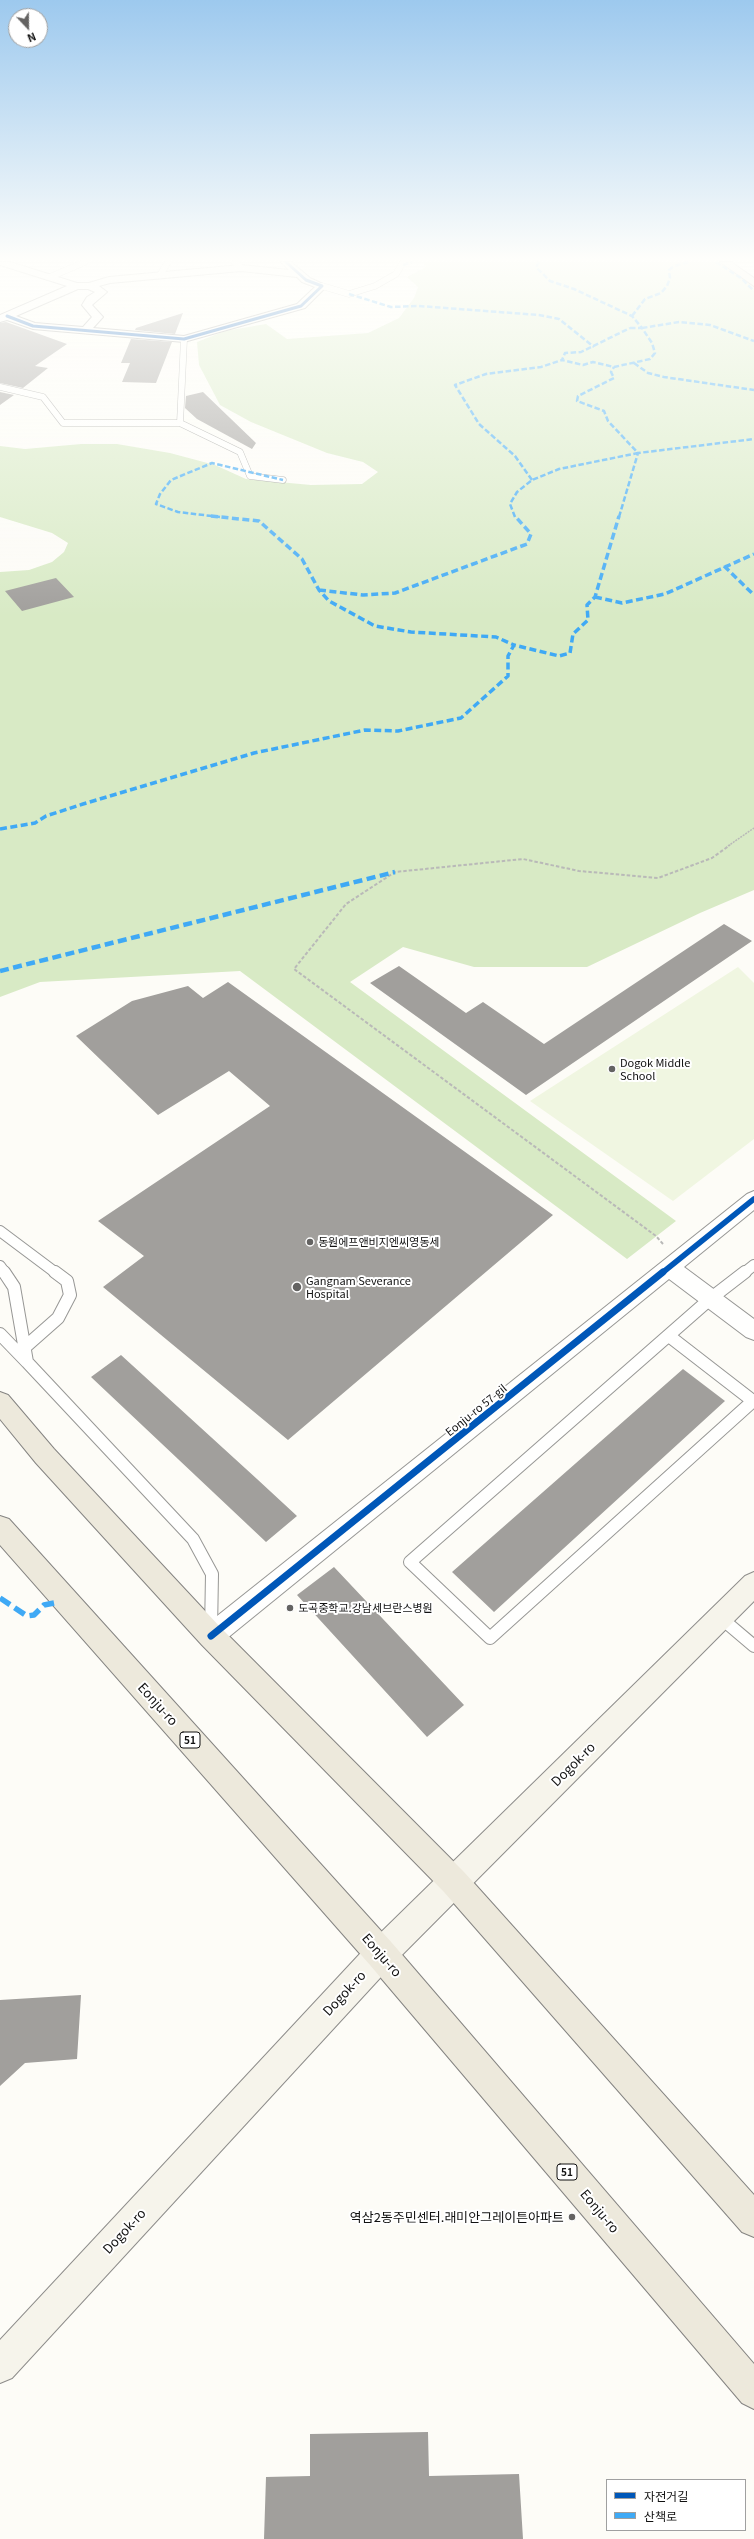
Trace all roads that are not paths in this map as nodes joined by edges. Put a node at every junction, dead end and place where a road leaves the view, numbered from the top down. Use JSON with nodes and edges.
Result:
{"nodes":[{"id":1,"x":182,"y":380,"type":"edge"},
{"id":2,"x":0,"y":386,"type":"edge"},
{"id":3,"x":180,"y":423,"type":"junction"},
{"id":4,"x":283,"y":480,"type":"dead end"},
{"id":5,"x":754,"y":1199,"type":"edge"},
{"id":6,"x":0,"y":1231,"type":"edge"},
{"id":7,"x":754,"y":1265,"type":"edge"},
{"id":8,"x":0,"y":1266,"type":"edge"},
{"id":9,"x":669,"y":1268,"type":"junction"},
{"id":10,"x":710,"y":1300,"type":"junction"},
{"id":11,"x":754,"y":1331,"type":"edge"},
{"id":12,"x":0,"y":1334,"type":"edge"},
{"id":13,"x":669,"y":1336,"type":"junction"},
{"id":14,"x":24,"y":1348,"type":"junction"},
{"id":15,"x":26,"y":1362,"type":"junction"},
{"id":16,"x":0,"y":1402,"type":"edge"},
{"id":17,"x":0,"y":1527,"type":"edge"},
{"id":18,"x":754,"y":1584,"type":"edge"},
{"id":19,"x":721,"y":1618,"type":"junction"},
{"id":20,"x":211,"y":1636,"type":"junction"},
{"id":21,"x":754,"y":1646,"type":"edge"},
{"id":22,"x":454,"y":1882,"type":"junction"},
{"id":23,"x":381,"y":1954,"type":"junction"},
{"id":24,"x":754,"y":2220,"type":"edge"},
{"id":25,"x":0,"y":2366,"type":"edge"},
{"id":26,"x":754,"y":2391,"type":"edge"}],
"edges":[{"from":1,"to":3,"type":"lane"},
{"from":2,"to":3,"type":"lane"},
{"from":3,"to":4,"type":"lane"},
{"from":5,"to":9,"type":"street","name":"Eonju-ro 57-gil"},
{"from":6,"to":14,"type":"lane"},
{"from":7,"to":10,"type":"lane"},
{"from":8,"to":14,"type":"lane"},
{"from":9,"to":10,"type":"street"},
{"from":9,"to":20,"type":"street","name":"Eonju-ro 57-gil"},
{"from":10,"to":11,"type":"street"},
{"from":10,"to":13,"type":"lane"},
{"from":12,"to":15,"type":"lane"},
{"from":13,"to":13,"type":"lane"},
{"from":14,"to":15,"type":"lane"},
{"from":15,"to":20,"type":"lane"},
{"from":16,"to":20,"type":"main road"},
{"from":17,"to":23,"type":"main road","name":"Eonju-ro","number":"51"},
{"from":18,"to":19,"type":"main road","name":"Dogok-ro"},
{"from":19,"to":21,"type":"lane"},
{"from":19,"to":22,"type":"main road","name":"Dogok-ro"},
{"from":20,"to":22,"type":"main road"},
{"from":22,"to":23,"type":"main road","name":"Dogok-ro"},
{"from":22,"to":24,"type":"main road"},
{"from":23,"to":25,"type":"main road","name":"Dogok-ro"},
{"from":23,"to":26,"type":"main road","name":"Eonju-ro","number":"51"}]}
